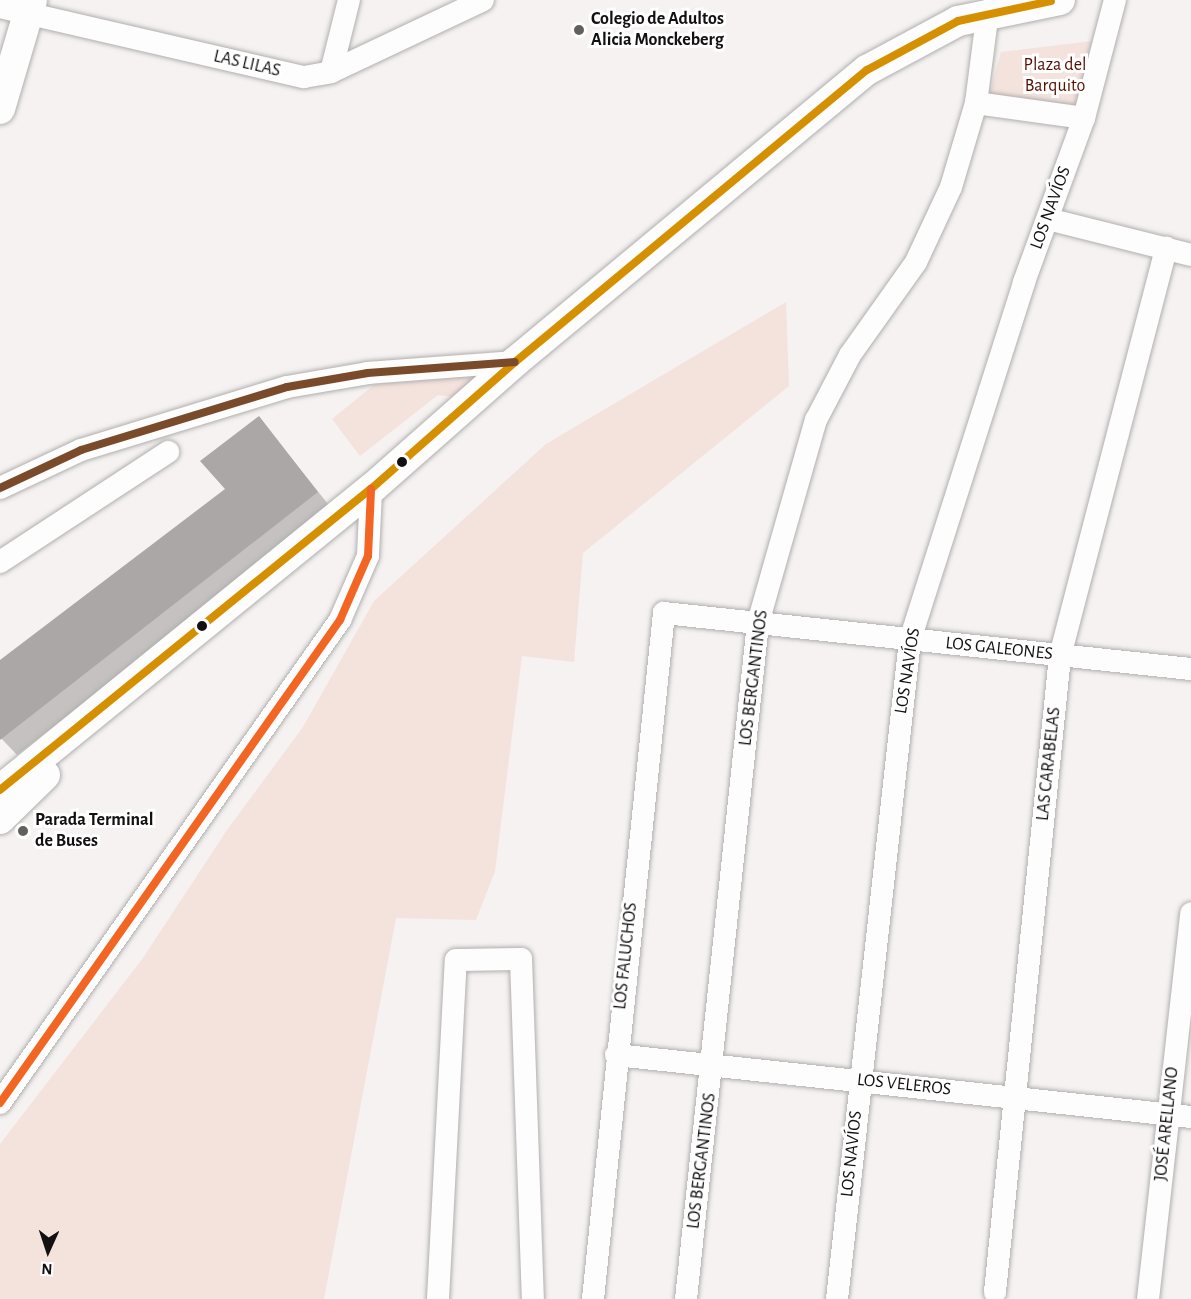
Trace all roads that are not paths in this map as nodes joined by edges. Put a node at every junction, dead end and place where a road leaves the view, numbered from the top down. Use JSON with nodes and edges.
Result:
{"nodes":[{"id":1,"x":349,"y":0,"type":"edge"},
{"id":2,"x":483,"y":0,"type":"edge"},
{"id":3,"x":1060,"y":0,"type":"edge"},
{"id":4,"x":1115,"y":0,"type":"edge"},
{"id":5,"x":0,"y":7,"type":"edge"},
{"id":6,"x":31,"y":7,"type":"edge"},
{"id":7,"x":988,"y":11,"type":"junction"},
{"id":8,"x":331,"y":72,"type":"junction"},
{"id":9,"x":976,"y":103,"type":"junction"},
{"id":10,"x":0,"y":109,"type":"edge"},
{"id":11,"x":1084,"y":118,"type":"junction"},
{"id":12,"x":1048,"y":219,"type":"junction"},
{"id":13,"x":1166,"y":248,"type":"junction"},
{"id":14,"x":1191,"y":255,"type":"edge"},
{"id":15,"x":515,"y":362,"type":"junction"},
{"id":16,"x":168,"y":452,"type":"dead end"},
{"id":17,"x":0,"y":488,"type":"edge"},
{"id":18,"x":371,"y":489,"type":"junction"},
{"id":19,"x":0,"y":561,"type":"edge"},
{"id":20,"x":664,"y":613,"type":"joint"},
{"id":21,"x":758,"y":623,"type":"junction"},
{"id":22,"x":910,"y":640,"type":"junction"},
{"id":23,"x":1060,"y":656,"type":"junction"},
{"id":24,"x":156,"y":666,"type":"junction"},
{"id":25,"x":1191,"y":669,"type":"edge"},
{"id":26,"x":0,"y":790,"type":"edge"},
{"id":27,"x":0,"y":819,"type":"edge"},
{"id":28,"x":1191,"y":913,"type":"edge"},
{"id":29,"x":616,"y":1055,"type":"junction"},
{"id":30,"x":713,"y":1065,"type":"junction"},
{"id":31,"x":860,"y":1080,"type":"junction"},
{"id":32,"x":1013,"y":1096,"type":"junction"},
{"id":33,"x":0,"y":1103,"type":"edge"},
{"id":34,"x":1167,"y":1114,"type":"junction"},
{"id":35,"x":1191,"y":1117,"type":"edge"},
{"id":36,"x":995,"y":1292,"type":"dead end"},
{"id":37,"x":438,"y":1299,"type":"edge"},
{"id":38,"x":533,"y":1299,"type":"edge"},
{"id":39,"x":593,"y":1299,"type":"edge"},
{"id":40,"x":686,"y":1299,"type":"edge"},
{"id":41,"x":837,"y":1299,"type":"edge"},
{"id":42,"x":1148,"y":1299,"type":"edge"}],
"edges":[{"from":1,"to":8,"type":"street"},
{"from":2,"to":8,"type":"street","name":"LAS LILAS"},
{"from":3,"to":7,"type":"main road"},
{"from":4,"to":11,"type":"street","name":"LOS NAVÍOS"},
{"from":5,"to":6,"type":"street","name":"LAS LILAS"},
{"from":6,"to":8,"type":"street","name":"LAS LILAS"},
{"from":6,"to":10,"type":"main road"},
{"from":7,"to":9,"type":"street","name":"LOS BERGANTINOS"},
{"from":7,"to":15,"type":"main road"},
{"from":9,"to":11,"type":"street"},
{"from":9,"to":21,"type":"street","name":"LOS BERGANTINOS"},
{"from":11,"to":12,"type":"street","name":"LOS NAVÍOS"},
{"from":12,"to":13,"type":"street"},
{"from":12,"to":22,"type":"street","name":"LOS NAVÍOS"},
{"from":13,"to":14,"type":"street"},
{"from":13,"to":23,"type":"street","name":"LAS CARABELAS"},
{"from":15,"to":17,"type":"street"},
{"from":15,"to":18,"type":"main road"},
{"from":16,"to":19,"type":"street"},
{"from":18,"to":24,"type":"main road"},
{"from":18,"to":33,"type":"street"},
{"from":20,"to":21,"type":"street","name":"LOS GALEONES"},
{"from":20,"to":29,"type":"street","name":"LOS FALUCHOS"},
{"from":21,"to":22,"type":"street","name":"LOS GALEONES"},
{"from":21,"to":30,"type":"street","name":"LOS BERGANTINOS"},
{"from":22,"to":23,"type":"street","name":"LOS GALEONES"},
{"from":22,"to":31,"type":"street","name":"LOS NAVÍOS"},
{"from":23,"to":25,"type":"street","name":"LOS GALEONES"},
{"from":23,"to":32,"type":"street","name":"LAS CARABELAS"},
{"from":24,"to":26,"type":"main road"},
{"from":24,"to":27,"type":"main road"},
{"from":28,"to":34,"type":"street","name":"JOSÉ ARELLANO"},
{"from":29,"to":30,"type":"street","name":"LOS VELEROS"},
{"from":29,"to":39,"type":"street","name":"LOS FALUCHOS"},
{"from":30,"to":31,"type":"street","name":"LOS VELEROS"},
{"from":30,"to":40,"type":"street","name":"LOS BERGANTINOS"},
{"from":31,"to":32,"type":"street","name":"LOS VELEROS"},
{"from":31,"to":41,"type":"street","name":"LOS NAVÍOS"},
{"from":32,"to":34,"type":"street","name":"LOS VELEROS"},
{"from":32,"to":36,"type":"street","name":"LAS CARABELAS"},
{"from":34,"to":35,"type":"street","name":"LOS VELEROS"},
{"from":34,"to":42,"type":"street","name":"JOSÉ ARELLANO"},
{"from":37,"to":38,"type":"street"}]}
